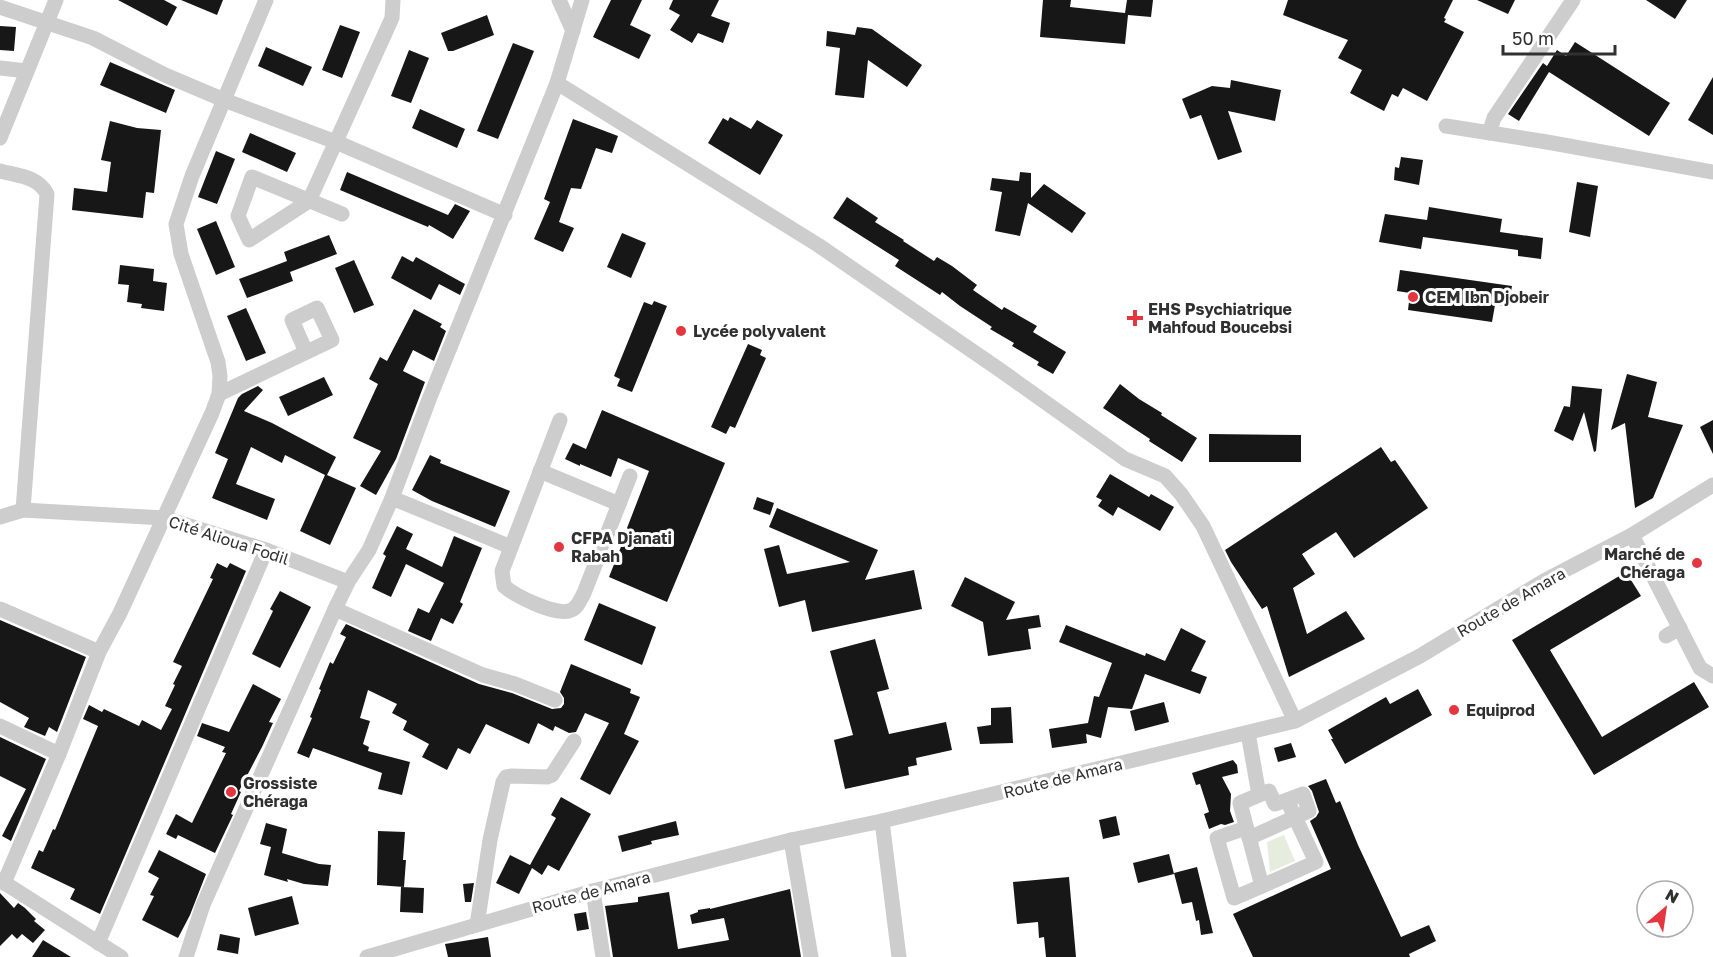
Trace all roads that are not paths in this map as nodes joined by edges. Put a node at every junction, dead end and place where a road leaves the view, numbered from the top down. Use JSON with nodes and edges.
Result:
{"nodes":[{"id":1,"x":56,"y":0,"type":"edge"},
{"id":2,"x":266,"y":0,"type":"edge"},
{"id":3,"x":393,"y":0,"type":"edge"},
{"id":4,"x":559,"y":0,"type":"edge"},
{"id":5,"x":582,"y":0,"type":"edge"},
{"id":6,"x":1573,"y":0,"type":"edge"},
{"id":7,"x":0,"y":7,"type":"edge"},
{"id":8,"x":46,"y":22,"type":"junction"},
{"id":9,"x":573,"y":31,"type":"junction"},
{"id":10,"x":0,"y":69,"type":"edge"},
{"id":11,"x":27,"y":71,"type":"junction"},
{"id":12,"x":557,"y":83,"type":"junction"},
{"id":13,"x":224,"y":100,"type":"junction"},
{"id":14,"x":1446,"y":126,"type":"dead end"},
{"id":15,"x":1489,"y":133,"type":"junction"},
{"id":16,"x":0,"y":138,"type":"edge"},
{"id":17,"x":336,"y":142,"type":"junction"},
{"id":18,"x":0,"y":171,"type":"edge"},
{"id":19,"x":1713,"y":172,"type":"edge"},
{"id":20,"x":309,"y":201,"type":"junction"},
{"id":21,"x":342,"y":214,"type":"dead end"},
{"id":22,"x":505,"y":215,"type":"junction"},
{"id":23,"x":306,"y":352,"type":"dead end"},
{"id":24,"x":219,"y":394,"type":"junction"},
{"id":25,"x":560,"y":420,"type":"dead end"},
{"id":26,"x":540,"y":471,"type":"junction"},
{"id":27,"x":630,"y":476,"type":"dead end"},
{"id":28,"x":1713,"y":485,"type":"edge"},
{"id":29,"x":392,"y":498,"type":"junction"},
{"id":30,"x":619,"y":504,"type":"junction"},
{"id":31,"x":23,"y":510,"type":"junction"},
{"id":32,"x":0,"y":517,"type":"edge"},
{"id":33,"x":164,"y":518,"type":"junction"},
{"id":34,"x":1632,"y":535,"type":"junction"},
{"id":35,"x":511,"y":547,"type":"junction"},
{"id":36,"x":266,"y":550,"type":"junction"},
{"id":37,"x":348,"y":582,"type":"junction"},
{"id":38,"x":0,"y":609,"type":"edge"},
{"id":39,"x":335,"y":609,"type":"junction"},
{"id":40,"x":1680,"y":628,"type":"junction"},
{"id":41,"x":1665,"y":636,"type":"dead end"},
{"id":42,"x":99,"y":652,"type":"junction"},
{"id":43,"x":1713,"y":676,"type":"edge"},
{"id":44,"x":555,"y":700,"type":"dead end"},
{"id":45,"x":1295,"y":721,"type":"junction"},
{"id":46,"x":0,"y":726,"type":"edge"},
{"id":47,"x":1248,"y":732,"type":"junction"},
{"id":48,"x":574,"y":741,"type":"dead end"},
{"id":49,"x":59,"y":754,"type":"junction"},
{"id":50,"x":1259,"y":795,"type":"junction"},
{"id":51,"x":1296,"y":817,"type":"junction"},
{"id":52,"x":882,"y":821,"type":"junction"},
{"id":53,"x":1248,"y":833,"type":"junction"},
{"id":54,"x":791,"y":840,"type":"junction"},
{"id":55,"x":2,"y":882,"type":"edge"},
{"id":56,"x":1262,"y":886,"type":"junction"},
{"id":57,"x":593,"y":891,"type":"junction"},
{"id":58,"x":477,"y":925,"type":"junction"},
{"id":59,"x":98,"y":943,"type":"junction"},
{"id":60,"x":121,"y":957,"type":"edge"},
{"id":61,"x":186,"y":957,"type":"edge"},
{"id":62,"x":367,"y":957,"type":"edge"},
{"id":63,"x":603,"y":957,"type":"edge"},
{"id":64,"x":811,"y":957,"type":"edge"},
{"id":65,"x":899,"y":957,"type":"edge"}],
"edges":[{"from":1,"to":8,"type":"street"},
{"from":2,"to":13,"type":"street"},
{"from":3,"to":17,"type":"street"},
{"from":4,"to":9,"type":"street"},
{"from":5,"to":9,"type":"street"},
{"from":6,"to":15,"type":"street"},
{"from":7,"to":8,"type":"street"},
{"from":8,"to":11,"type":"street"},
{"from":8,"to":13,"type":"street"},
{"from":9,"to":12,"type":"street"},
{"from":10,"to":11,"type":"street"},
{"from":11,"to":16,"type":"street"},
{"from":12,"to":22,"type":"street"},
{"from":12,"to":45,"type":"street"},
{"from":13,"to":17,"type":"street"},
{"from":13,"to":24,"type":"street"},
{"from":14,"to":15,"type":"street"},
{"from":15,"to":19,"type":"street"},
{"from":17,"to":20,"type":"street"},
{"from":17,"to":22,"type":"street"},
{"from":18,"to":31,"type":"street"},
{"from":20,"to":20,"type":"street"},
{"from":20,"to":21,"type":"street"},
{"from":22,"to":29,"type":"street"},
{"from":23,"to":24,"type":"street"},
{"from":24,"to":33,"type":"street"},
{"from":25,"to":26,"type":"street"},
{"from":26,"to":30,"type":"street"},
{"from":26,"to":35,"type":"street"},
{"from":27,"to":30,"type":"street"},
{"from":28,"to":34,"type":"street","name":"Route de Amara"},
{"from":29,"to":35,"type":"street"},
{"from":29,"to":37,"type":"street"},
{"from":30,"to":35,"type":"street"},
{"from":31,"to":32,"type":"street","name":"Cité Alioua Fodil"},
{"from":31,"to":33,"type":"street","name":"Cité Alioua Fodil"},
{"from":33,"to":36,"type":"street","name":"Cité Alioua Fodil"},
{"from":33,"to":42,"type":"street"},
{"from":34,"to":40,"type":"street"},
{"from":34,"to":45,"type":"street","name":"Route de Amara"},
{"from":36,"to":37,"type":"street","name":"Cité Alioua Fodil"},
{"from":36,"to":59,"type":"street"},
{"from":37,"to":39,"type":"street"},
{"from":38,"to":42,"type":"street"},
{"from":39,"to":44,"type":"street"},
{"from":39,"to":61,"type":"street"},
{"from":40,"to":41,"type":"street"},
{"from":40,"to":43,"type":"street"},
{"from":42,"to":49,"type":"street"},
{"from":45,"to":47,"type":"street","name":"Route de Amara"},
{"from":46,"to":49,"type":"street"},
{"from":47,"to":50,"type":"street"},
{"from":47,"to":52,"type":"street","name":"Route de Amara"},
{"from":48,"to":58,"type":"street"},
{"from":49,"to":55,"type":"street"},
{"from":50,"to":51,"type":"street"},
{"from":50,"to":53,"type":"street"},
{"from":51,"to":53,"type":"street"},
{"from":51,"to":56,"type":"street"},
{"from":52,"to":54,"type":"street","name":"Route de Amara"},
{"from":52,"to":65,"type":"street"},
{"from":53,"to":56,"type":"street"},
{"from":53,"to":56,"type":"street"},
{"from":54,"to":57,"type":"street","name":"Route de Amara"},
{"from":54,"to":64,"type":"street"},
{"from":55,"to":59,"type":"street"},
{"from":57,"to":58,"type":"street","name":"Route de Amara"},
{"from":57,"to":63,"type":"street"},
{"from":58,"to":62,"type":"street","name":"Route de Amara"},
{"from":59,"to":60,"type":"street"}]}
